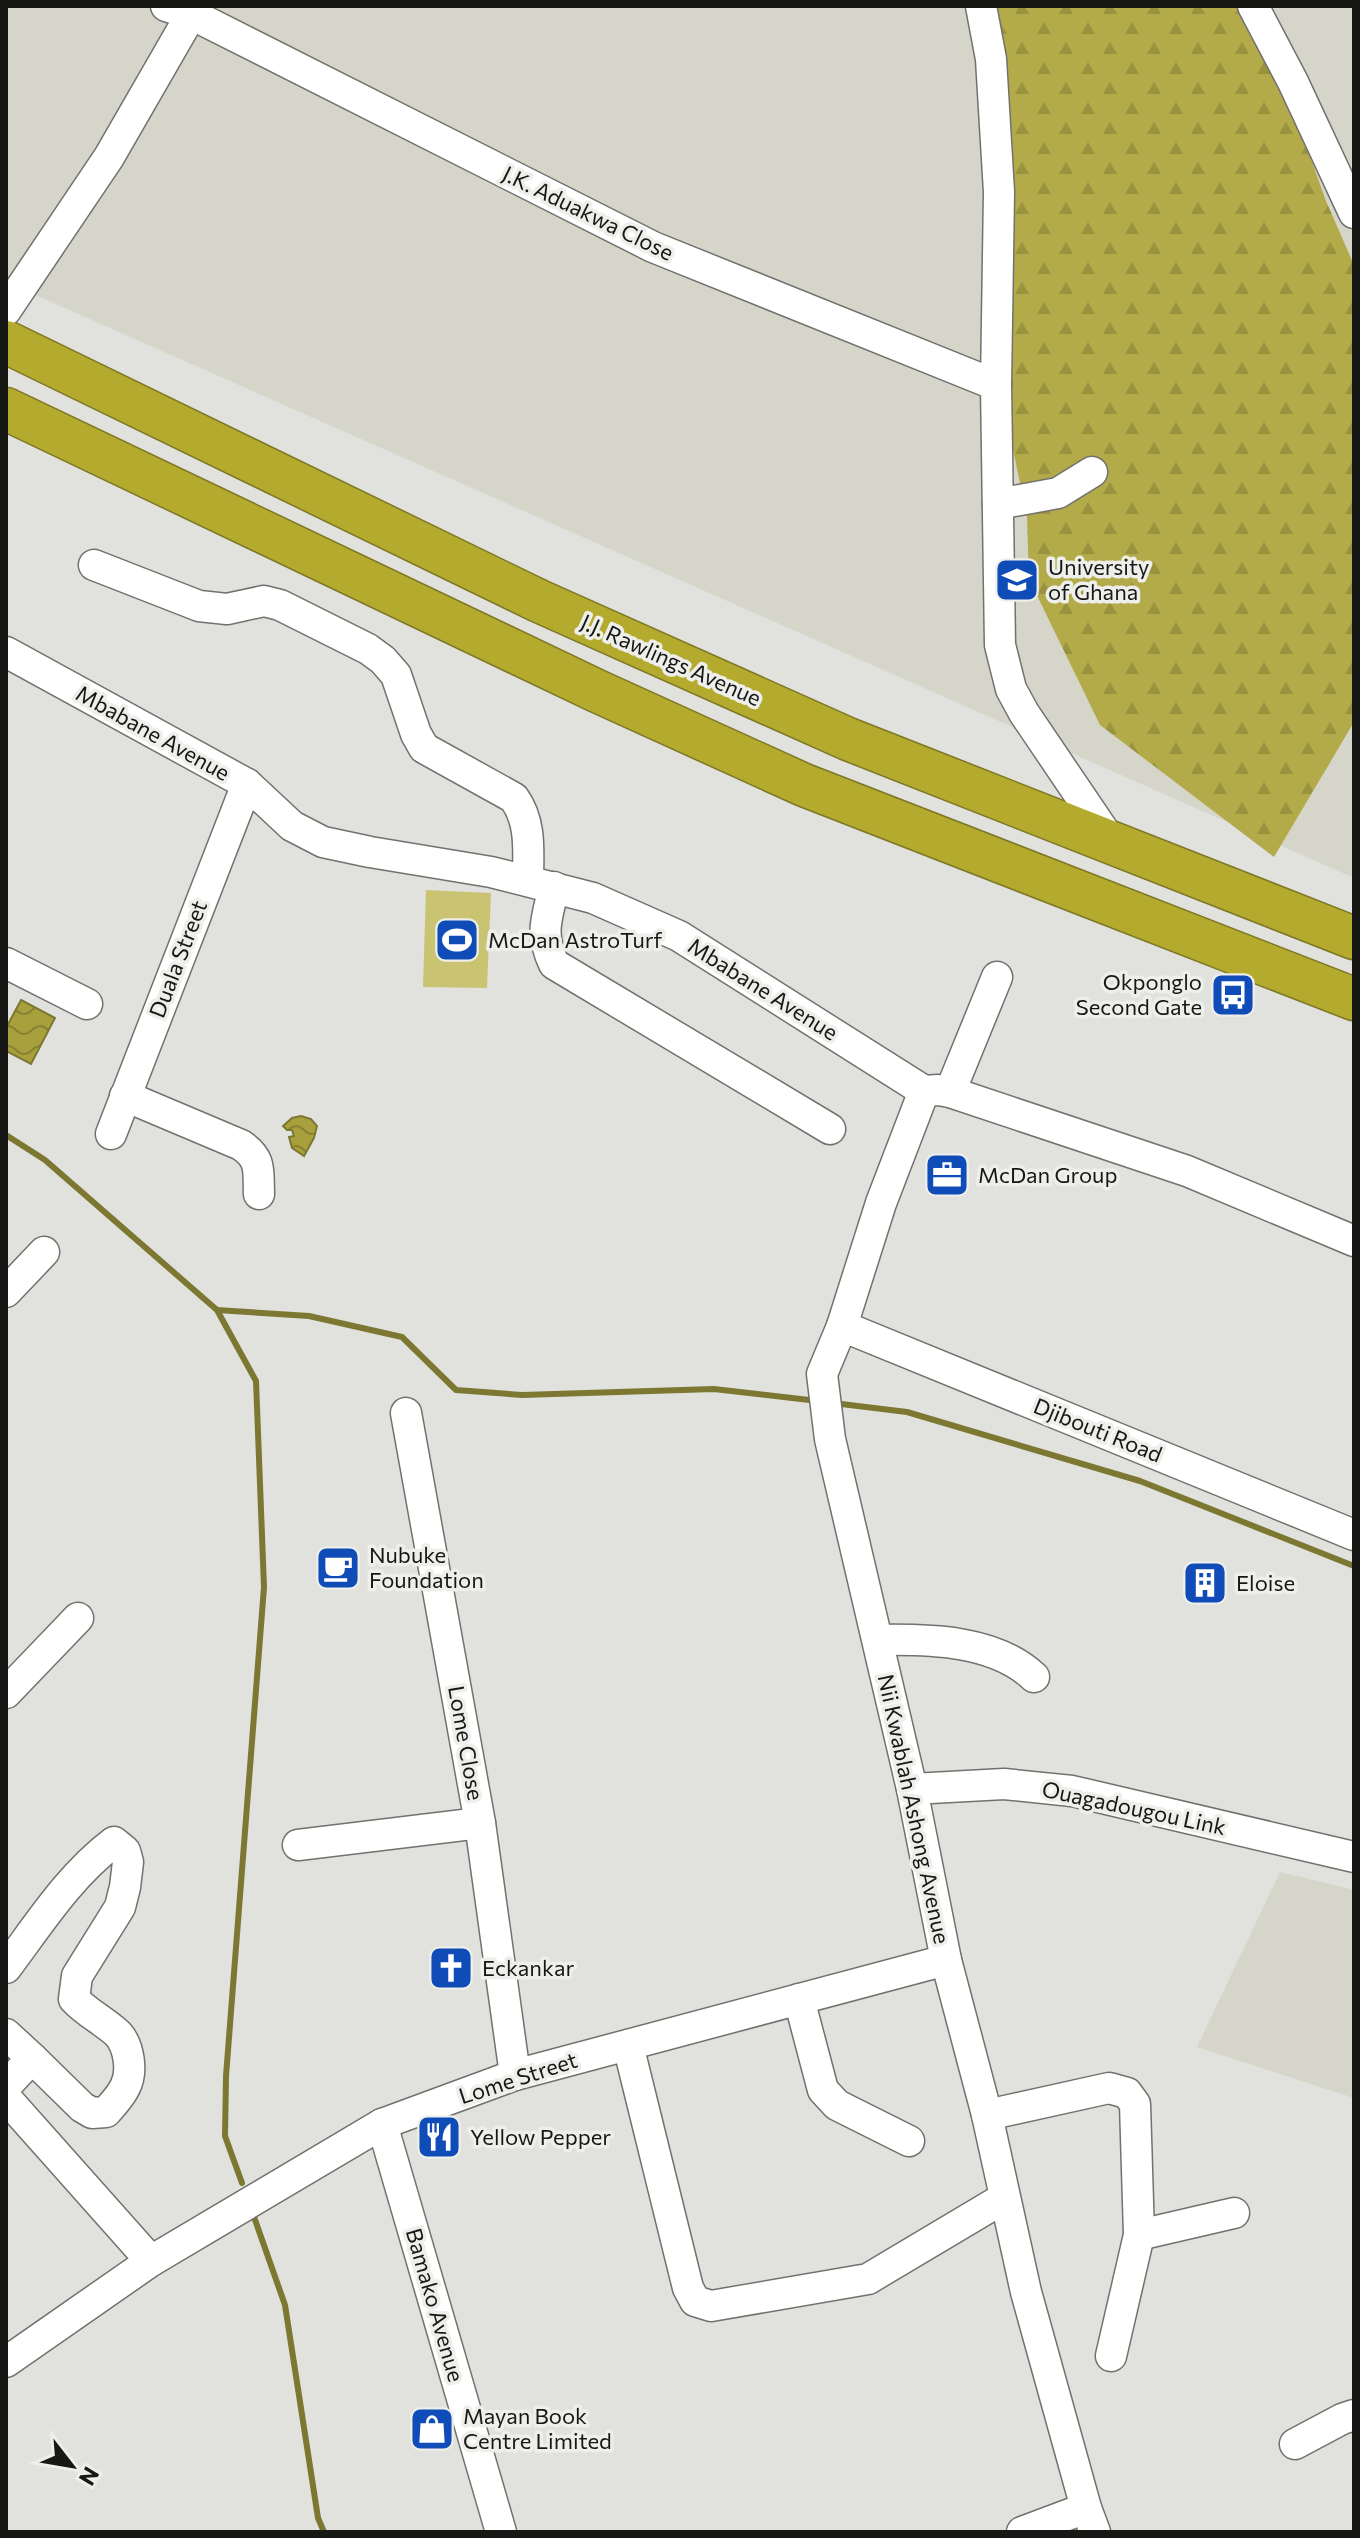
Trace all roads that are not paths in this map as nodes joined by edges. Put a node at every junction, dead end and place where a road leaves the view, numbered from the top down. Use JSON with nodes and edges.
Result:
{"nodes":[{"id":1,"x":981,"y":6,"type":"edge"},
{"id":2,"x":1253,"y":6,"type":"edge"},
{"id":3,"x":184,"y":9,"type":"edge"},
{"id":4,"x":1354,"y":213,"type":"edge"},
{"id":5,"x":6,"y":310,"type":"edge"},
{"id":6,"x":6,"y":342,"type":"edge"},
{"id":7,"x":996,"y":385,"type":"junction"},
{"id":8,"x":6,"y":409,"type":"edge"},
{"id":9,"x":1092,"y":472,"type":"dead end"},
{"id":10,"x":998,"y":504,"type":"junction"},
{"id":11,"x":94,"y":565,"type":"dead end"},
{"id":12,"x":6,"y":652,"type":"edge"},
{"id":13,"x":247,"y":784,"type":"junction"},
{"id":14,"x":1113,"y":845,"type":"junction"},
{"id":15,"x":541,"y":884,"type":"junction"},
{"id":16,"x":1354,"y":938,"type":"edge"},
{"id":17,"x":6,"y":963,"type":"edge"},
{"id":18,"x":997,"y":977,"type":"dead end"},
{"id":19,"x":1354,"y":999,"type":"edge"},
{"id":20,"x":87,"y":1004,"type":"dead end"},
{"id":21,"x":937,"y":1091,"type":"junction"},
{"id":22,"x":125,"y":1096,"type":"junction"},
{"id":23,"x":830,"y":1129,"type":"dead end"},
{"id":24,"x":111,"y":1134,"type":"dead end"},
{"id":25,"x":259,"y":1194,"type":"dead end"},
{"id":26,"x":1354,"y":1241,"type":"edge"},
{"id":27,"x":44,"y":1252,"type":"dead end"},
{"id":28,"x":6,"y":1292,"type":"edge"},
{"id":29,"x":842,"y":1326,"type":"junction"},
{"id":30,"x":406,"y":1413,"type":"dead end"},
{"id":31,"x":1354,"y":1535,"type":"edge"},
{"id":32,"x":78,"y":1618,"type":"dead end"},
{"id":33,"x":878,"y":1640,"type":"junction"},
{"id":34,"x":1034,"y":1677,"type":"dead end"},
{"id":35,"x":6,"y":1693,"type":"edge"},
{"id":36,"x":912,"y":1789,"type":"junction"},
{"id":37,"x":480,"y":1823,"type":"junction"},
{"id":38,"x":298,"y":1845,"type":"dead end"},
{"id":39,"x":1354,"y":1857,"type":"edge"},
{"id":40,"x":946,"y":1960,"type":"junction"},
{"id":41,"x":6,"y":1968,"type":"edge"},
{"id":42,"x":799,"y":1999,"type":"junction"},
{"id":43,"x":6,"y":2034,"type":"edge"},
{"id":44,"x":628,"y":2045,"type":"junction"},
{"id":45,"x":32,"y":2058,"type":"junction"},
{"id":46,"x":515,"y":2075,"type":"junction"},
{"id":47,"x":6,"y":2086,"type":"edge"},
{"id":48,"x":6,"y":2098,"type":"edge"},
{"id":49,"x":987,"y":2115,"type":"junction"},
{"id":50,"x":382,"y":2124,"type":"junction"},
{"id":51,"x":909,"y":2141,"type":"dead end"},
{"id":52,"x":1004,"y":2198,"type":"junction"},
{"id":53,"x":1234,"y":2213,"type":"dead end"},
{"id":54,"x":1139,"y":2235,"type":"junction"},
{"id":55,"x":151,"y":2261,"type":"junction"},
{"id":56,"x":1111,"y":2356,"type":"dead end"},
{"id":57,"x":6,"y":2362,"type":"edge"},
{"id":58,"x":1354,"y":2415,"type":"edge"},
{"id":59,"x":1295,"y":2444,"type":"dead end"},
{"id":60,"x":1091,"y":2520,"type":"edge"},
{"id":61,"x":501,"y":2532,"type":"edge"},
{"id":62,"x":1022,"y":2532,"type":"edge"}],
"edges":[{"from":1,"to":7,"type":"street"},
{"from":2,"to":4,"type":"street"},
{"from":3,"to":5,"type":"street"},
{"from":3,"to":7,"type":"street","name":"J.K. Aduakwa Close"},
{"from":6,"to":14,"type":"highway","name":"J.J. Rawlings Avenue"},
{"from":7,"to":10,"type":"street"},
{"from":8,"to":19,"type":"highway"},
{"from":9,"to":10,"type":"street"},
{"from":10,"to":14,"type":"street"},
{"from":11,"to":15,"type":"street"},
{"from":12,"to":13,"type":"street","name":"Mbabane Avenue"},
{"from":13,"to":15,"type":"street","name":"Mbabane Avenue"},
{"from":13,"to":22,"type":"street","name":"Duala Street"},
{"from":14,"to":16,"type":"highway","name":"J.J. Rawlings Avenue"},
{"from":15,"to":21,"type":"street","name":"Mbabane Avenue"},
{"from":15,"to":23,"type":"street"},
{"from":17,"to":20,"type":"street"},
{"from":18,"to":21,"type":"street","name":"Nii Kwablah Ashong Avenue"},
{"from":21,"to":26,"type":"street","name":"Mbabane Avenue"},
{"from":21,"to":29,"type":"street","name":"Nii Kwablah Ashong Avenue"},
{"from":22,"to":24,"type":"street","name":"Duala Street"},
{"from":22,"to":25,"type":"street"},
{"from":27,"to":28,"type":"street"},
{"from":29,"to":31,"type":"street","name":"Djibouti Road"},
{"from":29,"to":33,"type":"street","name":"Nii Kwablah Ashong Avenue"},
{"from":30,"to":37,"type":"street","name":"Lome Close"},
{"from":32,"to":35,"type":"street"},
{"from":33,"to":34,"type":"street"},
{"from":33,"to":36,"type":"street","name":"Nii Kwablah Ashong Avenue"},
{"from":36,"to":39,"type":"street","name":"Ouagadougou Link"},
{"from":36,"to":40,"type":"street","name":"Nii Kwablah Ashong Avenue"},
{"from":37,"to":38,"type":"street"},
{"from":37,"to":46,"type":"street","name":"Lome Close"},
{"from":40,"to":42,"type":"street","name":"Lome Street"},
{"from":40,"to":49,"type":"street","name":"Nii Kwablah Ashong Avenue"},
{"from":41,"to":45,"type":"street"},
{"from":42,"to":44,"type":"street","name":"Lome Street"},
{"from":42,"to":51,"type":"street"},
{"from":43,"to":45,"type":"street"},
{"from":44,"to":46,"type":"street","name":"Lome Street"},
{"from":44,"to":52,"type":"street"},
{"from":45,"to":47,"type":"street"},
{"from":46,"to":50,"type":"street","name":"Lome Street"},
{"from":48,"to":55,"type":"street"},
{"from":49,"to":52,"type":"street","name":"Nii Kwablah Ashong Avenue"},
{"from":49,"to":54,"type":"street"},
{"from":50,"to":55,"type":"street","name":"Lome Street"},
{"from":50,"to":61,"type":"street","name":"Bamako Avenue"},
{"from":52,"to":60,"type":"street","name":"Nii Kwablah Ashong Avenue"},
{"from":53,"to":54,"type":"street"},
{"from":54,"to":56,"type":"street"},
{"from":55,"to":57,"type":"street","name":"Lome Street"},
{"from":58,"to":59,"type":"street"},
{"from":60,"to":62,"type":"street"}]}
